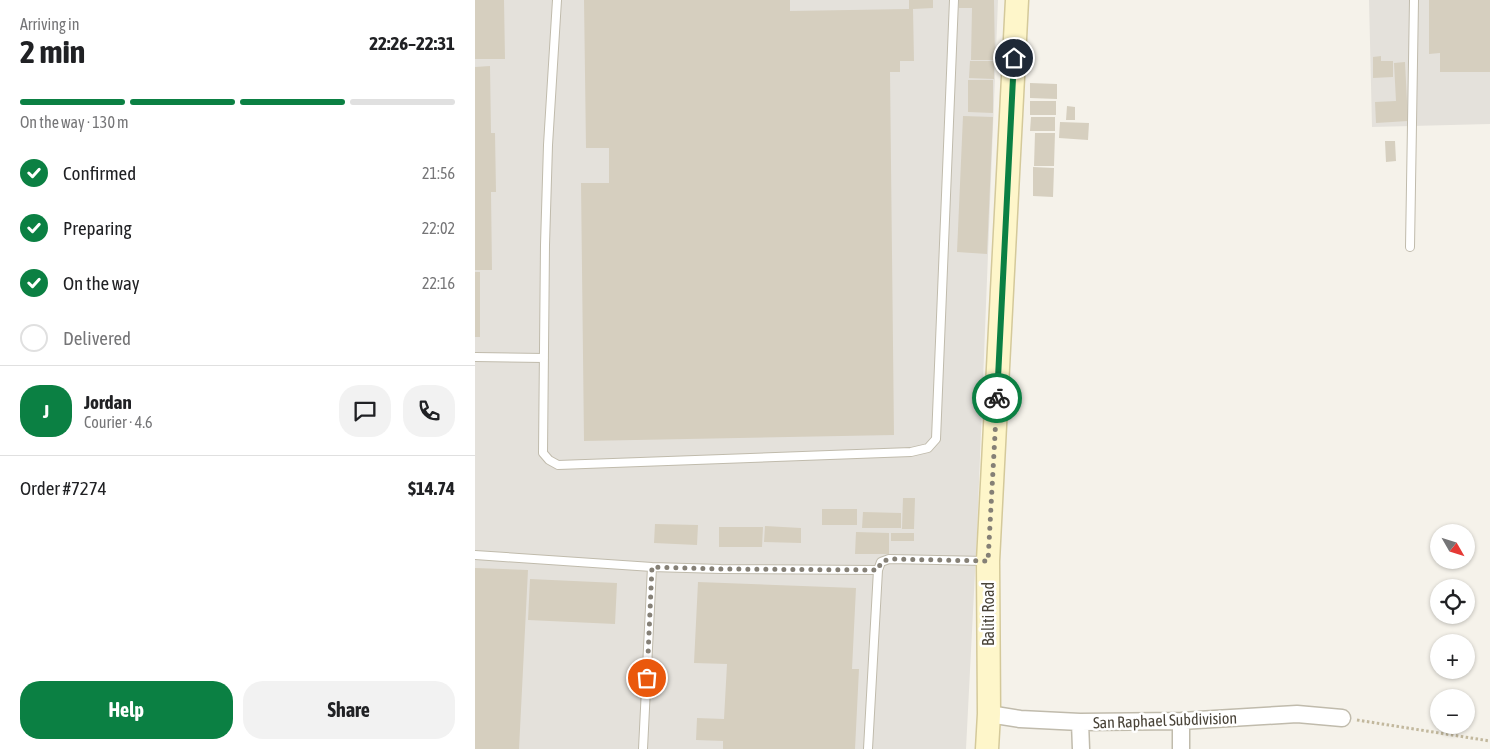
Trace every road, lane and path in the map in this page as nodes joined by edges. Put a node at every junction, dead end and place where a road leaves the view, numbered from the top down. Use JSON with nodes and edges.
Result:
{"nodes":[{"id":1,"x":557,"y":0,"type":"edge"},
{"id":2,"x":954,"y":0,"type":"edge"},
{"id":3,"x":1017,"y":0,"type":"edge"},
{"id":4,"x":1414,"y":0,"type":"edge"},
{"id":5,"x":1410,"y":247,"type":"dead end"},
{"id":6,"x":475,"y":357,"type":"edge"},
{"id":7,"x":544,"y":358,"type":"junction"},
{"id":8,"x":475,"y":555,"type":"edge"},
{"id":9,"x":988,"y":561,"type":"junction"},
{"id":10,"x":652,"y":567,"type":"junction"},
{"id":11,"x":878,"y":570,"type":"junction"},
{"id":12,"x":989,"y":714,"type":"junction"},
{"id":13,"x":1341,"y":718,"type":"joint"},
{"id":14,"x":1181,"y":721,"type":"junction"},
{"id":15,"x":1080,"y":722,"type":"junction"},
{"id":16,"x":1490,"y":741,"type":"edge"},
{"id":17,"x":643,"y":749,"type":"edge"},
{"id":18,"x":868,"y":749,"type":"edge"},
{"id":19,"x":987,"y":749,"type":"edge"},
{"id":20,"x":1081,"y":749,"type":"edge"},
{"id":21,"x":1181,"y":749,"type":"edge"}],
"edges":[{"from":1,"to":7,"type":"lane"},
{"from":2,"to":7,"type":"lane"},
{"from":3,"to":9,"type":"main road","name":"Baliti Road"},
{"from":4,"to":5,"type":"lane"},
{"from":6,"to":7,"type":"lane"},
{"from":8,"to":10,"type":"lane"},
{"from":9,"to":11,"type":"lane"},
{"from":9,"to":12,"type":"main road","name":"Baliti Road"},
{"from":10,"to":11,"type":"lane"},
{"from":10,"to":17,"type":"lane"},
{"from":11,"to":18,"type":"lane"},
{"from":12,"to":15,"type":"street","name":"San Raphael Subdivision"},
{"from":12,"to":19,"type":"main road","name":"Baliti Road"},
{"from":13,"to":14,"type":"street","name":"San Raphael Subdivision"},
{"from":13,"to":16,"type":"path"},
{"from":14,"to":15,"type":"street","name":"San Raphael Subdivision"},
{"from":14,"to":21,"type":"street"},
{"from":15,"to":20,"type":"street"}]}
